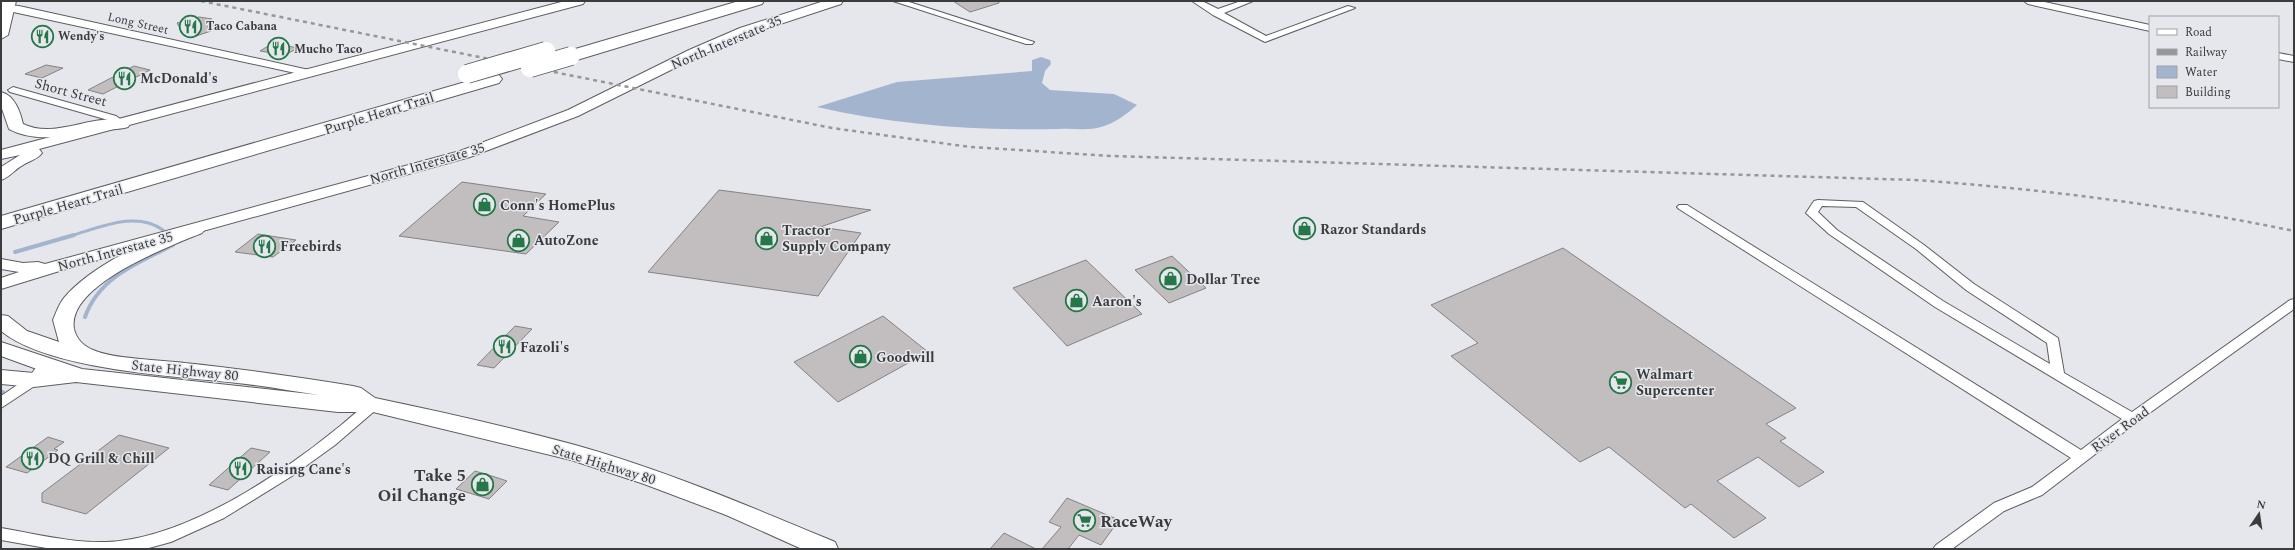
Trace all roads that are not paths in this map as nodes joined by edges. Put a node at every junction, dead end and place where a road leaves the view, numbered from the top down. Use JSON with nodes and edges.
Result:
{"nodes":[{"id":1,"x":579,"y":1,"type":"edge"},
{"id":2,"x":756,"y":1,"type":"edge"},
{"id":3,"x":837,"y":1,"type":"edge"},
{"id":4,"x":897,"y":1,"type":"edge"},
{"id":5,"x":1196,"y":1,"type":"edge"},
{"id":6,"x":1249,"y":1,"type":"edge"},
{"id":7,"x":2028,"y":1,"type":"edge"},
{"id":8,"x":716,"y":2,"type":"edge"},
{"id":9,"x":8,"y":5,"type":"edge"},
{"id":10,"x":1351,"y":8,"type":"dead end"},
{"id":11,"x":1216,"y":13,"type":"junction"},
{"id":12,"x":2149,"y":28,"type":"edge"},
{"id":13,"x":1,"y":32,"type":"edge"},
{"id":14,"x":1029,"y":42,"type":"dead end"},
{"id":15,"x":2279,"y":56,"type":"edge"},
{"id":16,"x":2294,"y":59,"type":"edge"},
{"id":17,"x":310,"y":73,"type":"junction"},
{"id":18,"x":7,"y":93,"type":"edge"},
{"id":19,"x":122,"y":124,"type":"junction"},
{"id":20,"x":71,"y":137,"type":"junction"},
{"id":21,"x":1,"y":155,"type":"edge"},
{"id":22,"x":1,"y":175,"type":"edge"},
{"id":23,"x":1683,"y":207,"type":"dead end"},
{"id":24,"x":1,"y":209,"type":"edge"},
{"id":25,"x":1,"y":223,"type":"edge"},
{"id":26,"x":196,"y":229,"type":"junction"},
{"id":27,"x":1,"y":264,"type":"edge"},
{"id":28,"x":60,"y":265,"type":"junction"},
{"id":29,"x":1,"y":284,"type":"edge"},
{"id":30,"x":2294,"y":303,"type":"edge"},
{"id":31,"x":1,"y":321,"type":"edge"},
{"id":32,"x":1,"y":349,"type":"edge"},
{"id":33,"x":87,"y":356,"type":"junction"},
{"id":34,"x":1,"y":360,"type":"edge"},
{"id":35,"x":40,"y":372,"type":"junction"},
{"id":36,"x":2058,"y":375,"type":"junction"},
{"id":37,"x":242,"y":376,"type":"junction"},
{"id":38,"x":1,"y":377,"type":"edge"},
{"id":39,"x":1,"y":403,"type":"edge"},
{"id":40,"x":373,"y":405,"type":"junction"},
{"id":41,"x":2132,"y":419,"type":"junction"},
{"id":42,"x":2081,"y":457,"type":"junction"},
{"id":43,"x":1,"y":534,"type":"edge"},
{"id":44,"x":826,"y":549,"type":"edge"},
{"id":45,"x":1941,"y":549,"type":"edge"}],
"edges":[{"from":1,"to":17,"type":"main road"},
{"from":2,"to":25,"type":"highway","name":"Purple Heart Trail","bridge":true},
{"from":3,"to":26,"type":"main road","name":"North Interstate 35"},
{"from":4,"to":14,"type":"street"},
{"from":5,"to":11,"type":"street"},
{"from":6,"to":11,"type":"street"},
{"from":7,"to":12,"type":"street"},
{"from":8,"to":24,"type":"highway","name":"Purple Heart Trail","bridge":true},
{"from":9,"to":13,"type":"main road"},
{"from":9,"to":17,"type":"street","name":"Long Street"},
{"from":10,"to":11,"type":"street"},
{"from":15,"to":16,"type":"street"},
{"from":17,"to":19,"type":"main road"},
{"from":18,"to":19,"type":"street","name":"Short Street"},
{"from":18,"to":19,"type":"main road"},
{"from":19,"to":20,"type":"main road"},
{"from":20,"to":21,"type":"main road"},
{"from":20,"to":22,"type":"main road"},
{"from":23,"to":42,"type":"street"},
{"from":26,"to":28,"type":"main road","name":"North Interstate 35"},
{"from":26,"to":33,"type":"main road"},
{"from":27,"to":28,"type":"main road"},
{"from":28,"to":29,"type":"main road","name":"North Interstate 35"},
{"from":30,"to":41,"type":"street","name":"River Road"},
{"from":31,"to":33,"type":"main road","name":"State Highway 80"},
{"from":32,"to":35,"type":"main road","name":"State Highway 80"},
{"from":33,"to":37,"type":"main road","name":"State Highway 80"},
{"from":34,"to":35,"type":"main road"},
{"from":35,"to":37,"type":"main road"},
{"from":35,"to":38,"type":"main road"},
{"from":35,"to":39,"type":"street"},
{"from":35,"to":40,"type":"main road","name":"State Highway 80"},
{"from":36,"to":36,"type":"street"},
{"from":36,"to":41,"type":"street"},
{"from":37,"to":40,"type":"main road","name":"State Highway 80"},
{"from":40,"to":43,"type":"street"},
{"from":40,"to":44,"type":"main road","name":"State Highway 80"},
{"from":41,"to":42,"type":"street","name":"River Road"},
{"from":42,"to":45,"type":"street","name":"River Road"}]}
